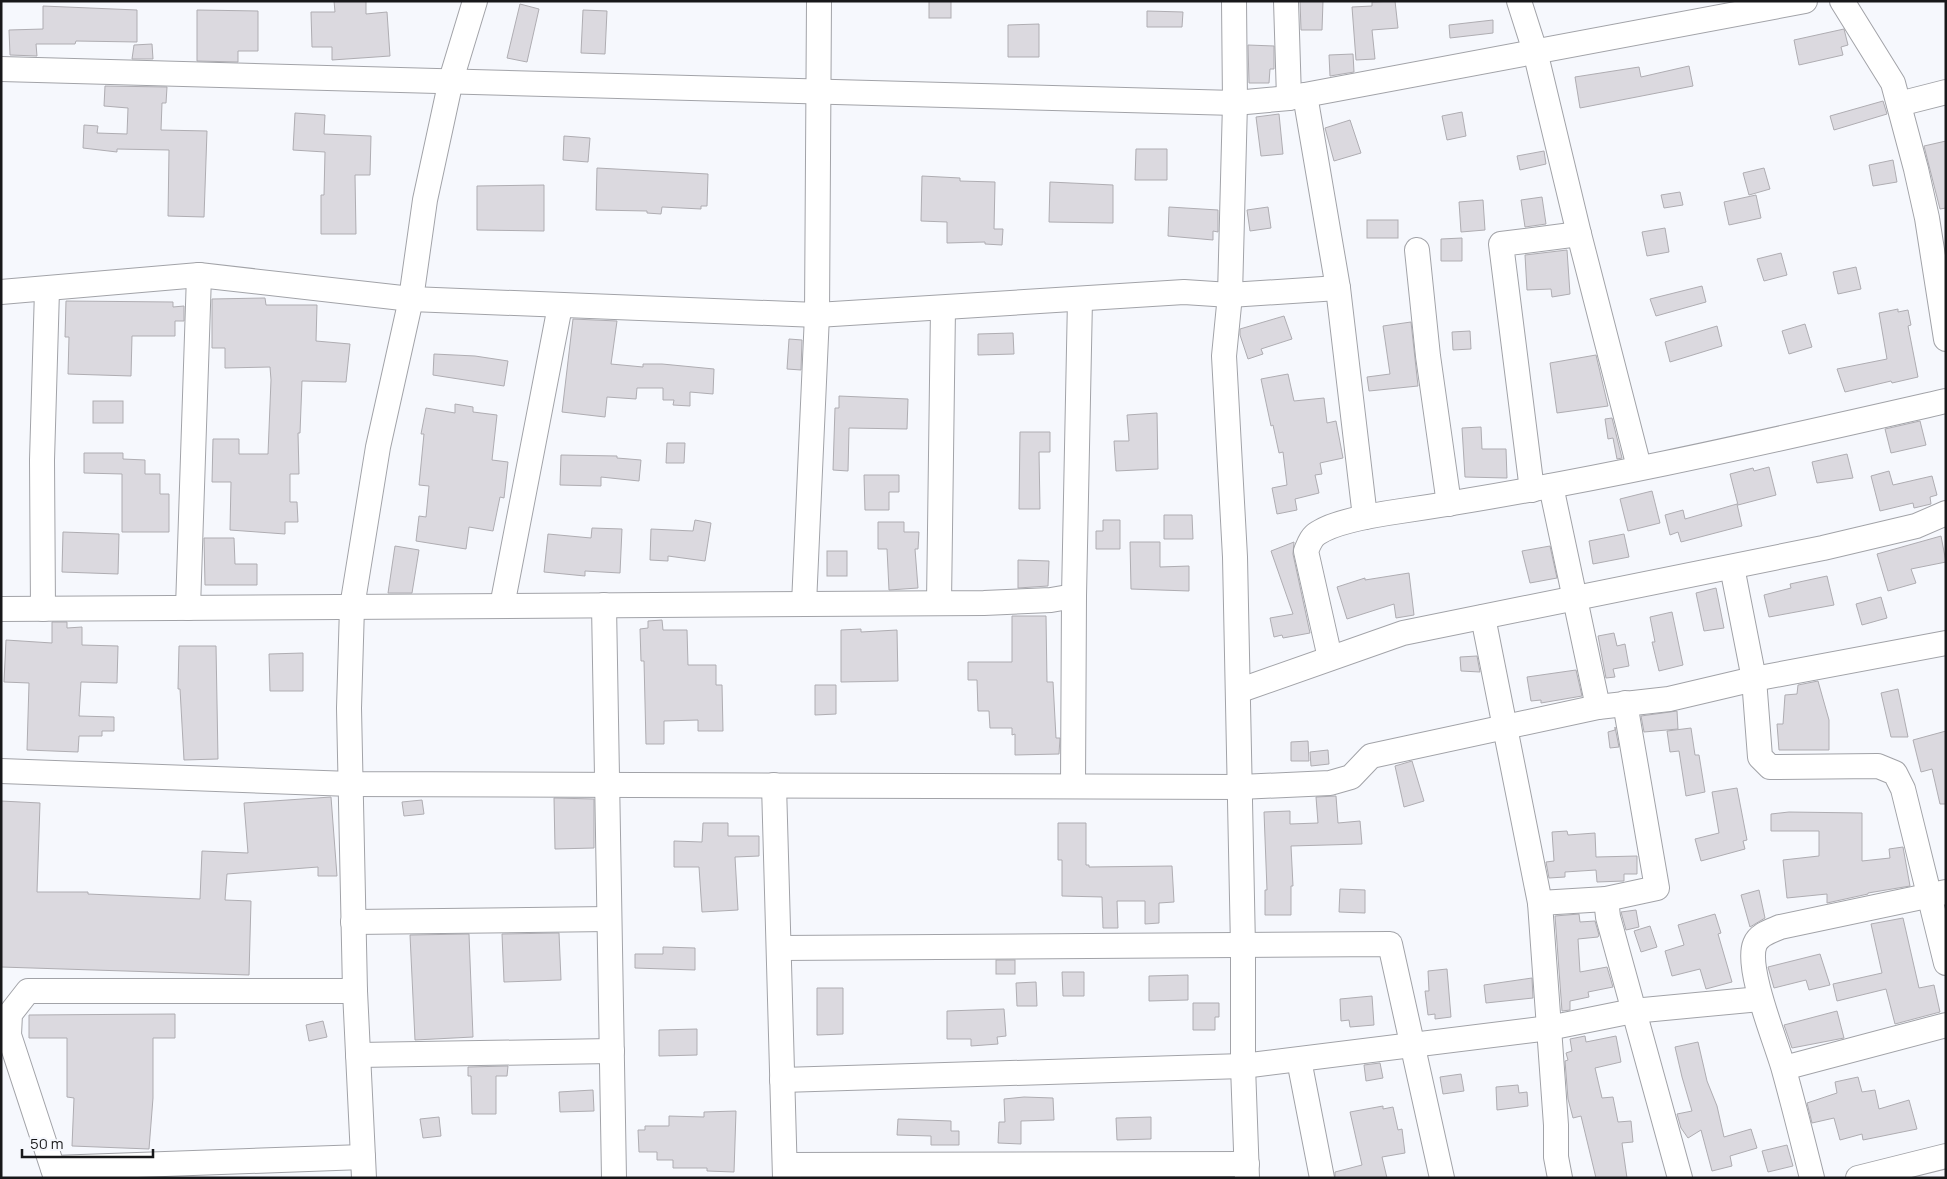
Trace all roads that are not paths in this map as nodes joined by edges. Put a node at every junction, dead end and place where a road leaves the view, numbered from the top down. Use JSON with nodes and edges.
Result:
{"nodes":[{"id":1,"x":475,"y":1,"type":"edge"},
{"id":2,"x":819,"y":1,"type":"edge"},
{"id":3,"x":1234,"y":1,"type":"edge"},
{"id":4,"x":1286,"y":1,"type":"edge"},
{"id":5,"x":1519,"y":1,"type":"edge"},
{"id":6,"x":1805,"y":1,"type":"edge"},
{"id":7,"x":1842,"y":1,"type":"edge"},
{"id":8,"x":1535,"y":52,"type":"junction"},
{"id":9,"x":1,"y":69,"type":"edge"},
{"id":10,"x":451,"y":80,"type":"junction"},
{"id":11,"x":818,"y":90,"type":"junction"},
{"id":12,"x":1946,"y":92,"type":"edge"},
{"id":13,"x":1297,"y":96,"type":"junction"},
{"id":14,"x":1235,"y":103,"type":"junction"},
{"id":15,"x":1899,"y":104,"type":"junction"},
{"id":16,"x":1579,"y":234,"type":"junction"},
{"id":17,"x":1417,"y":250,"type":"dead end"},
{"id":18,"x":200,"y":275,"type":"junction"},
{"id":19,"x":1338,"y":288,"type":"junction"},
{"id":20,"x":47,"y":290,"type":"junction"},
{"id":21,"x":1,"y":292,"type":"edge"},
{"id":22,"x":1230,"y":294,"type":"junction"},
{"id":23,"x":1080,"y":299,"type":"junction"},
{"id":24,"x":412,"y":300,"type":"junction"},
{"id":25,"x":560,"y":306,"type":"junction"},
{"id":26,"x":943,"y":308,"type":"junction"},
{"id":27,"x":817,"y":315,"type":"junction"},
{"id":28,"x":1946,"y":339,"type":"edge"},
{"id":29,"x":1946,"y":401,"type":"edge"},
{"id":30,"x":1639,"y":467,"type":"junction"},
{"id":31,"x":1542,"y":488,"type":"junction"},
{"id":32,"x":1449,"y":504,"type":"junction"},
{"id":33,"x":1946,"y":513,"type":"edge"},
{"id":34,"x":1365,"y":517,"type":"junction"},
{"id":35,"x":1732,"y":566,"type":"junction"},
{"id":36,"x":1074,"y":596,"type":"junction"},
{"id":37,"x":1575,"y":598,"type":"junction"},
{"id":38,"x":939,"y":603,"type":"junction"},
{"id":39,"x":804,"y":604,"type":"junction"},
{"id":40,"x":604,"y":605,"type":"junction"},
{"id":41,"x":502,"y":606,"type":"junction"},
{"id":42,"x":352,"y":607,"type":"junction"},
{"id":43,"x":188,"y":608,"type":"junction"},
{"id":44,"x":1,"y":609,"type":"edge"},
{"id":45,"x":43,"y":609,"type":"junction"},
{"id":46,"x":1483,"y":617,"type":"junction"},
{"id":47,"x":1946,"y":643,"type":"edge"},
{"id":48,"x":1330,"y":658,"type":"junction"},
{"id":49,"x":1754,"y":679,"type":"junction"},
{"id":50,"x":1238,"y":691,"type":"junction"},
{"id":51,"x":1625,"y":703,"type":"junction"},
{"id":52,"x":1598,"y":707,"type":"junction"},
{"id":53,"x":1505,"y":728,"type":"junction"},
{"id":54,"x":1,"y":771,"type":"edge"},
{"id":55,"x":351,"y":784,"type":"junction"},
{"id":56,"x":607,"y":785,"type":"junction"},
{"id":57,"x":774,"y":785,"type":"junction"},
{"id":58,"x":1073,"y":786,"type":"junction"},
{"id":59,"x":1240,"y":787,"type":"junction"},
{"id":60,"x":1937,"y":895,"type":"edge"},
{"id":61,"x":1606,"y":899,"type":"junction"},
{"id":62,"x":1540,"y":903,"type":"junction"},
{"id":63,"x":609,"y":919,"type":"junction"},
{"id":64,"x":354,"y":922,"type":"junction"},
{"id":65,"x":1243,"y":947,"type":"junction"},
{"id":66,"x":779,"y":948,"type":"junction"},
{"id":67,"x":1946,"y":963,"type":"edge"},
{"id":68,"x":355,"y":991,"type":"junction"},
{"id":69,"x":1760,"y":999,"type":"junction"},
{"id":70,"x":1633,"y":1011,"type":"junction"},
{"id":71,"x":1946,"y":1025,"type":"edge"},
{"id":72,"x":1549,"y":1028,"type":"junction"},
{"id":73,"x":1412,"y":1045,"type":"junction"},
{"id":74,"x":612,"y":1051,"type":"junction"},
{"id":75,"x":358,"y":1055,"type":"junction"},
{"id":76,"x":1299,"y":1060,"type":"junction"},
{"id":77,"x":1243,"y":1066,"type":"junction"},
{"id":78,"x":1784,"y":1068,"type":"junction"},
{"id":79,"x":782,"y":1080,"type":"junction"},
{"id":80,"x":1946,"y":1156,"type":"edge"},
{"id":81,"x":364,"y":1167,"type":"edge"},
{"id":82,"x":785,"y":1171,"type":"edge"},
{"id":83,"x":1247,"y":1171,"type":"edge"},
{"id":84,"x":55,"y":1173,"type":"edge"},
{"id":85,"x":614,"y":1178,"type":"edge"},
{"id":86,"x":1322,"y":1178,"type":"edge"},
{"id":87,"x":1442,"y":1178,"type":"edge"},
{"id":88,"x":1560,"y":1178,"type":"edge"},
{"id":89,"x":1680,"y":1178,"type":"edge"},
{"id":90,"x":1812,"y":1178,"type":"edge"},
{"id":91,"x":1858,"y":1178,"type":"edge"}],
"edges":[{"from":1,"to":10,"type":"street"},
{"from":2,"to":11,"type":"street"},
{"from":3,"to":14,"type":"street"},
{"from":4,"to":13,"type":"street"},
{"from":5,"to":8,"type":"street"},
{"from":6,"to":8,"type":"street"},
{"from":7,"to":15,"type":"street"},
{"from":8,"to":13,"type":"street"},
{"from":8,"to":16,"type":"street"},
{"from":9,"to":10,"type":"street"},
{"from":10,"to":11,"type":"street"},
{"from":10,"to":24,"type":"street"},
{"from":11,"to":14,"type":"street"},
{"from":11,"to":27,"type":"street"},
{"from":12,"to":15,"type":"street"},
{"from":13,"to":14,"type":"street"},
{"from":13,"to":19,"type":"street"},
{"from":14,"to":22,"type":"street"},
{"from":15,"to":28,"type":"street"},
{"from":16,"to":30,"type":"street"},
{"from":16,"to":31,"type":"street"},
{"from":17,"to":32,"type":"street"},
{"from":18,"to":20,"type":"street"},
{"from":18,"to":24,"type":"street"},
{"from":18,"to":43,"type":"street"},
{"from":19,"to":22,"type":"street"},
{"from":19,"to":34,"type":"street"},
{"from":20,"to":21,"type":"street"},
{"from":20,"to":45,"type":"street"},
{"from":22,"to":23,"type":"street"},
{"from":22,"to":50,"type":"street"},
{"from":23,"to":26,"type":"street"},
{"from":23,"to":36,"type":"street"},
{"from":24,"to":25,"type":"street"},
{"from":24,"to":42,"type":"street"},
{"from":25,"to":27,"type":"street"},
{"from":25,"to":41,"type":"street"},
{"from":26,"to":27,"type":"street"},
{"from":26,"to":38,"type":"street"},
{"from":27,"to":39,"type":"street"},
{"from":29,"to":30,"type":"street"},
{"from":30,"to":31,"type":"street"},
{"from":31,"to":32,"type":"street"},
{"from":31,"to":37,"type":"street"},
{"from":32,"to":34,"type":"street"},
{"from":33,"to":35,"type":"street"},
{"from":34,"to":48,"type":"street"},
{"from":35,"to":37,"type":"street"},
{"from":35,"to":49,"type":"street"},
{"from":36,"to":38,"type":"street"},
{"from":36,"to":58,"type":"street"},
{"from":37,"to":46,"type":"street"},
{"from":37,"to":52,"type":"street"},
{"from":38,"to":39,"type":"street"},
{"from":39,"to":40,"type":"street"},
{"from":40,"to":41,"type":"street"},
{"from":40,"to":56,"type":"street"},
{"from":41,"to":42,"type":"street"},
{"from":42,"to":43,"type":"street"},
{"from":42,"to":55,"type":"street"},
{"from":43,"to":45,"type":"street"},
{"from":44,"to":45,"type":"street"},
{"from":46,"to":48,"type":"street"},
{"from":46,"to":53,"type":"street"},
{"from":47,"to":49,"type":"street"},
{"from":48,"to":50,"type":"street"},
{"from":49,"to":51,"type":"street"},
{"from":49,"to":60,"type":"street"},
{"from":50,"to":59,"type":"street"},
{"from":51,"to":52,"type":"street"},
{"from":51,"to":61,"type":"street"},
{"from":52,"to":53,"type":"street"},
{"from":53,"to":59,"type":"street"},
{"from":53,"to":62,"type":"street"},
{"from":54,"to":55,"type":"street"},
{"from":55,"to":56,"type":"street"},
{"from":55,"to":64,"type":"street"},
{"from":56,"to":57,"type":"street"},
{"from":56,"to":63,"type":"street"},
{"from":57,"to":58,"type":"street"},
{"from":57,"to":66,"type":"street"},
{"from":58,"to":59,"type":"street"},
{"from":59,"to":65,"type":"street"},
{"from":60,"to":67,"type":"street"},
{"from":60,"to":69,"type":"street"},
{"from":61,"to":62,"type":"street"},
{"from":61,"to":70,"type":"street"},
{"from":62,"to":72,"type":"street"},
{"from":63,"to":64,"type":"street"},
{"from":63,"to":74,"type":"street"},
{"from":64,"to":68,"type":"street"},
{"from":65,"to":66,"type":"street"},
{"from":65,"to":73,"type":"street"},
{"from":65,"to":77,"type":"street"},
{"from":66,"to":79,"type":"street"},
{"from":68,"to":75,"type":"street"},
{"from":68,"to":84,"type":"street"},
{"from":69,"to":70,"type":"street"},
{"from":69,"to":78,"type":"street"},
{"from":70,"to":72,"type":"street"},
{"from":70,"to":89,"type":"street"},
{"from":71,"to":78,"type":"street"},
{"from":72,"to":73,"type":"street"},
{"from":72,"to":88,"type":"street"},
{"from":73,"to":76,"type":"street"},
{"from":73,"to":87,"type":"street"},
{"from":74,"to":75,"type":"street"},
{"from":74,"to":85,"type":"street"},
{"from":75,"to":81,"type":"street"},
{"from":76,"to":77,"type":"street"},
{"from":76,"to":86,"type":"street"},
{"from":77,"to":79,"type":"street"},
{"from":77,"to":83,"type":"street"},
{"from":78,"to":90,"type":"street"},
{"from":79,"to":82,"type":"street"},
{"from":80,"to":91,"type":"street"},
{"from":81,"to":84,"type":"street"},
{"from":82,"to":83,"type":"street"}]}
